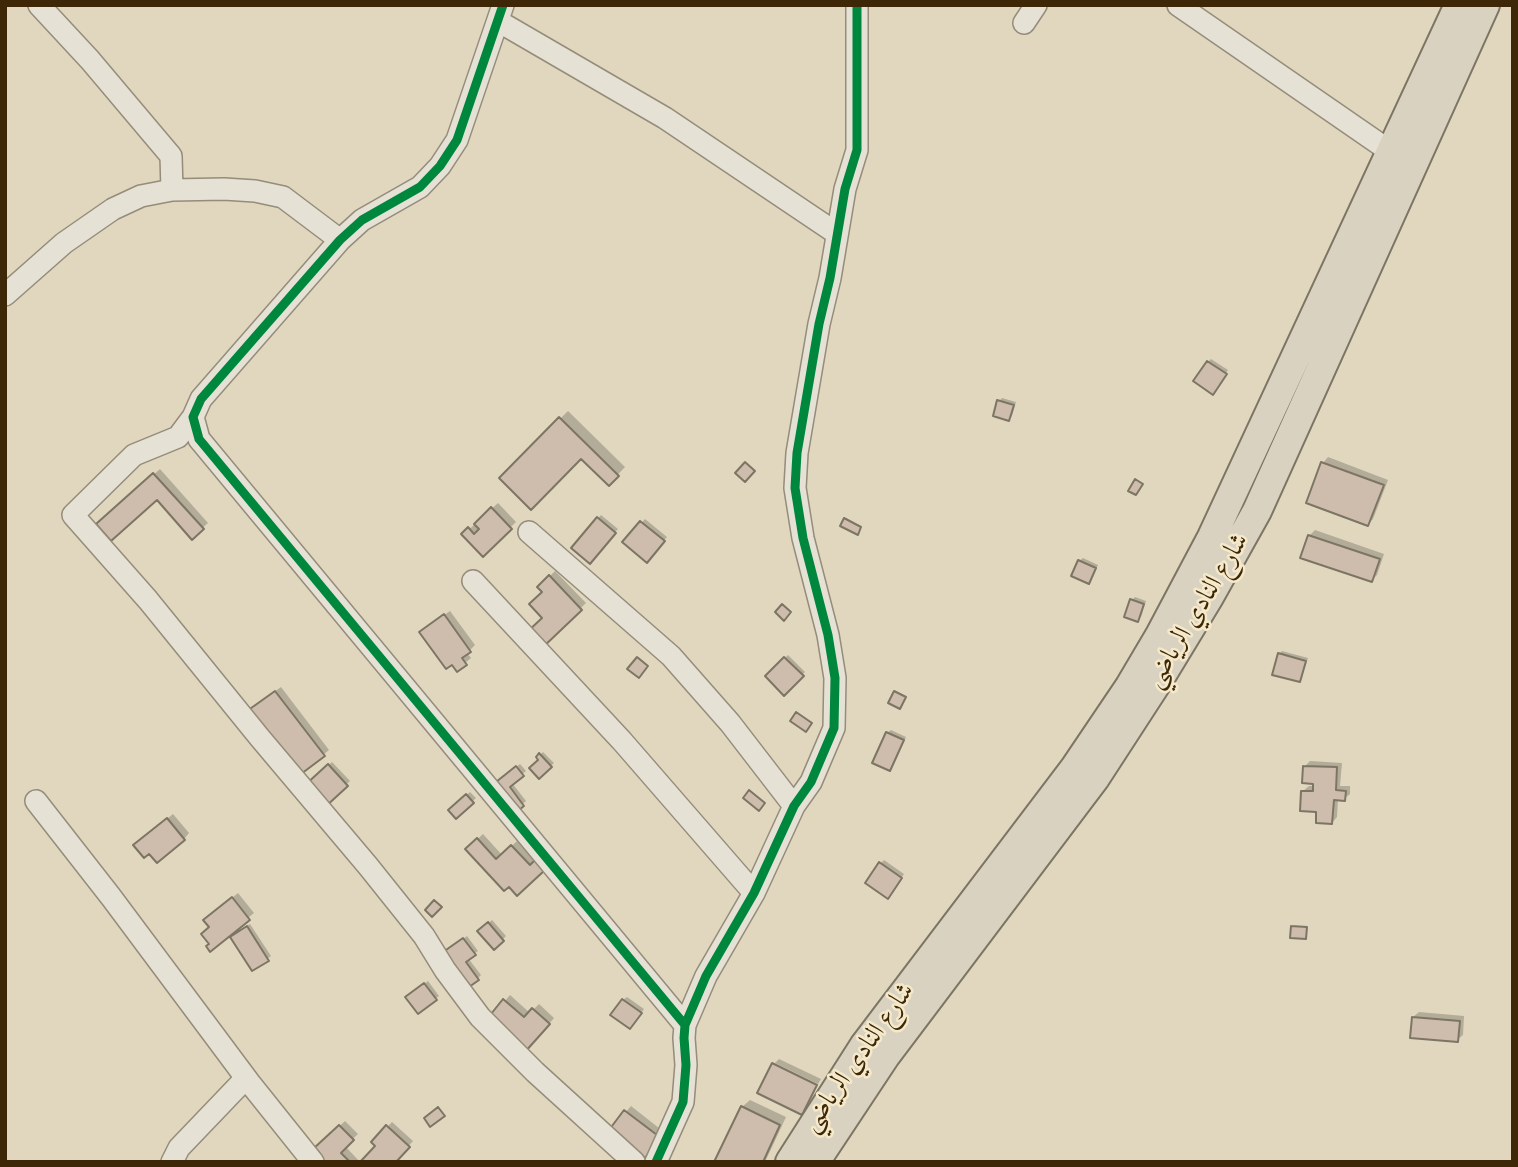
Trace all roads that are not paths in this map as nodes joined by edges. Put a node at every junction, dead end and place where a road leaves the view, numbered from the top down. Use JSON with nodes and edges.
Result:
{"nodes":[{"id":1,"x":39,"y":5,"type":"edge"},
{"id":2,"x":857,"y":5,"type":"edge"},
{"id":3,"x":1036,"y":5,"type":"edge"},
{"id":4,"x":1178,"y":5,"type":"edge"},
{"id":5,"x":1458,"y":5,"type":"edge"},
{"id":6,"x":1485,"y":5,"type":"edge"},
{"id":7,"x":501,"y":13,"type":"edge"},
{"id":8,"x":1024,"y":23,"type":"dead end"},
{"id":9,"x":1395,"y":163,"type":"junction"},
{"id":10,"x":172,"y":190,"type":"junction"},
{"id":11,"x":836,"y":233,"type":"junction"},
{"id":12,"x":340,"y":240,"type":"junction"},
{"id":13,"x":5,"y":295,"type":"edge"},
{"id":14,"x":1291,"y":368,"type":"junction"},
{"id":15,"x":1317,"y":377,"type":"junction"},
{"id":16,"x":193,"y":417,"type":"junction"},
{"id":17,"x":530,"y":532,"type":"dead end"},
{"id":18,"x":472,"y":581,"type":"dead end"},
{"id":19,"x":36,"y":801,"type":"dead end"},
{"id":20,"x":794,"y":806,"type":"junction"},
{"id":21,"x":754,"y":893,"type":"junction"},
{"id":22,"x":901,"y":1017,"type":"junction"},
{"id":23,"x":685,"y":1026,"type":"junction"},
{"id":24,"x":246,"y":1078,"type":"junction"},
{"id":25,"x":172,"y":1162,"type":"edge"},
{"id":26,"x":313,"y":1162,"type":"edge"},
{"id":27,"x":635,"y":1162,"type":"edge"},
{"id":28,"x":656,"y":1162,"type":"edge"},
{"id":29,"x":790,"y":1162,"type":"edge"},
{"id":30,"x":815,"y":1162,"type":"edge"}],
"edges":[{"from":1,"to":10,"type":"street"},
{"from":2,"to":11,"type":"street"},
{"from":3,"to":8,"type":"street"},
{"from":4,"to":9,"type":"street"},
{"from":5,"to":9,"type":"main road","name":"شارع النادي الرياضي"},
{"from":6,"to":9,"type":"main road","name":"شارع النادي الرياضي"},
{"from":7,"to":11,"type":"street"},
{"from":7,"to":12,"type":"street"},
{"from":9,"to":14,"type":"main road","name":"شارع النادي الرياضي"},
{"from":9,"to":15,"type":"main road","name":"شارع النادي الرياضي"},
{"from":10,"to":12,"type":"street"},
{"from":10,"to":13,"type":"street"},
{"from":11,"to":20,"type":"street"},
{"from":12,"to":16,"type":"street"},
{"from":14,"to":15,"type":"main road"},
{"from":14,"to":22,"type":"main road","name":"شارع النادي الرياضي"},
{"from":15,"to":22,"type":"main road","name":"شارع النادي الرياضي"},
{"from":16,"to":23,"type":"street"},
{"from":16,"to":27,"type":"street"},
{"from":17,"to":20,"type":"street"},
{"from":18,"to":21,"type":"street"},
{"from":19,"to":24,"type":"street"},
{"from":20,"to":21,"type":"street"},
{"from":21,"to":23,"type":"street"},
{"from":22,"to":29,"type":"main road","name":"شارع النادي الرياضي"},
{"from":22,"to":30,"type":"main road","name":"شارع النادي الرياضي"},
{"from":23,"to":28,"type":"street"},
{"from":24,"to":25,"type":"street"},
{"from":24,"to":26,"type":"street"}]}
